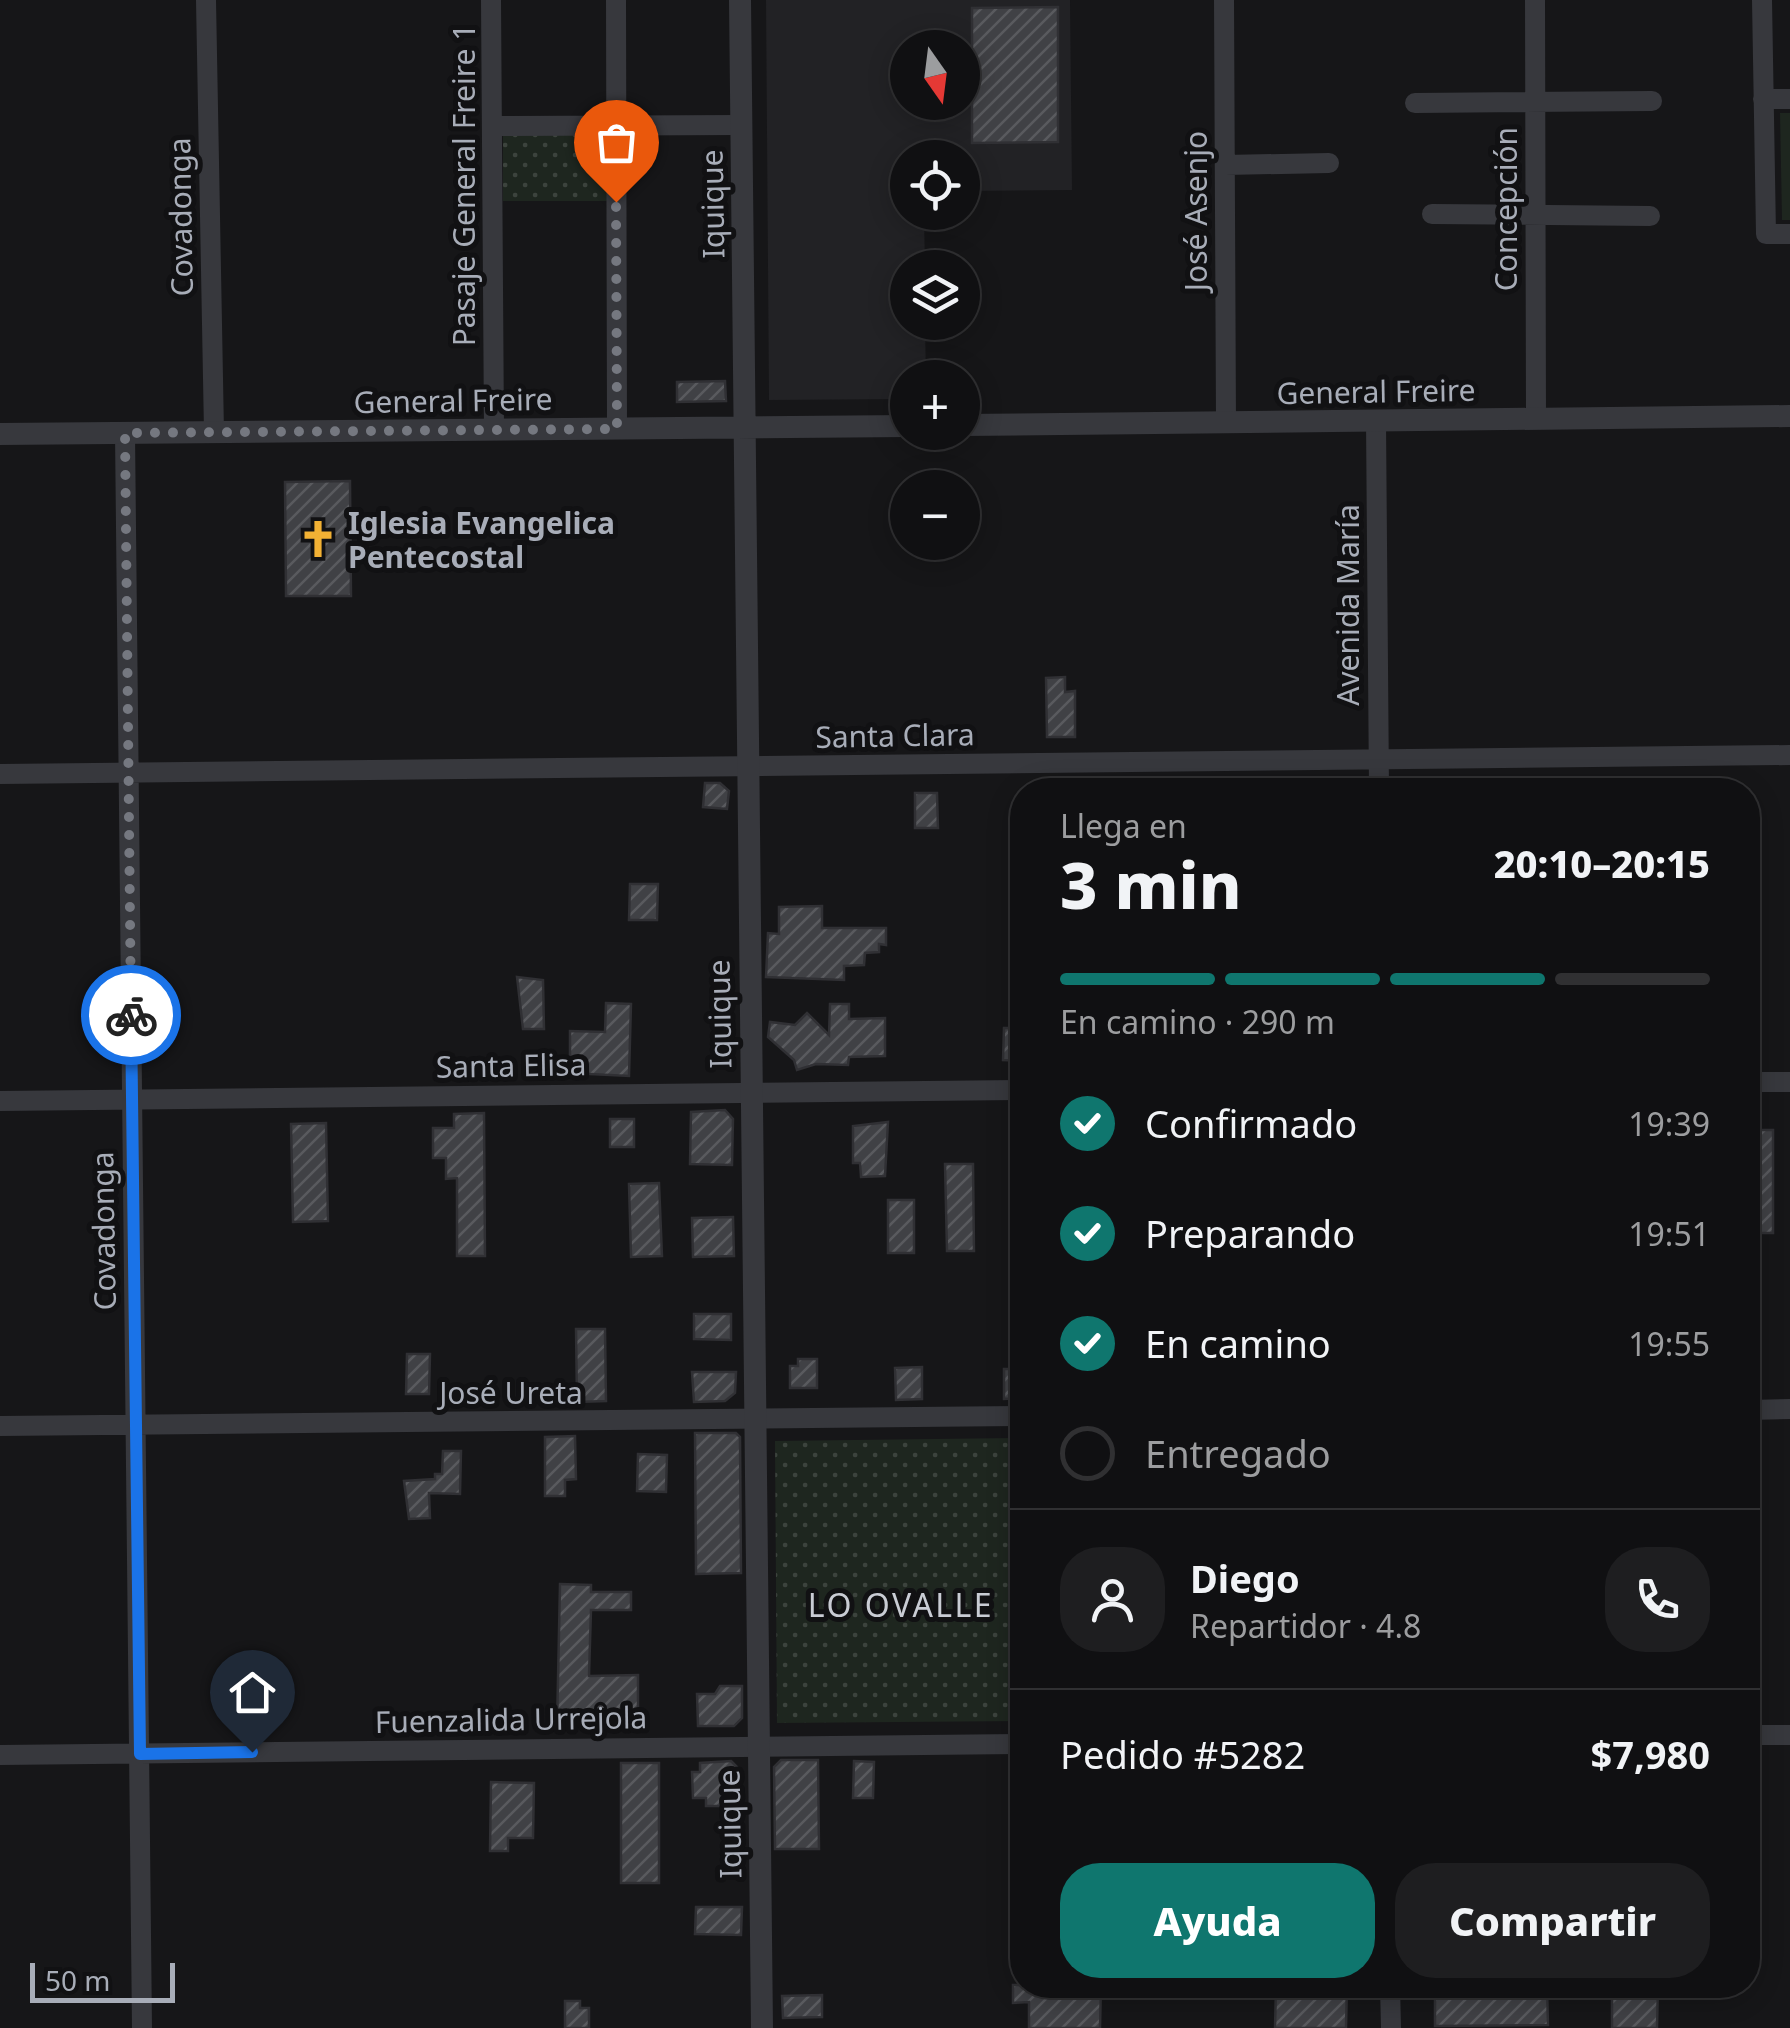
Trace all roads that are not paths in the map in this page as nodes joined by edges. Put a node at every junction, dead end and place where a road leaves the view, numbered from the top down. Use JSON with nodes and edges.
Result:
{"nodes":[{"id":1,"x":206,"y":0,"type":"edge"},
{"id":2,"x":492,"y":0,"type":"edge"},
{"id":3,"x":616,"y":0,"type":"edge"},
{"id":4,"x":740,"y":0,"type":"edge"},
{"id":5,"x":1224,"y":0,"type":"edge"},
{"id":6,"x":1535,"y":0,"type":"edge"},
{"id":7,"x":1762,"y":0,"type":"edge"},
{"id":8,"x":1790,"y":99,"type":"edge"},
{"id":9,"x":1763,"y":100,"type":"junction"},
{"id":10,"x":1652,"y":101,"type":"dead end"},
{"id":11,"x":1535,"y":102,"type":"junction"},
{"id":12,"x":1415,"y":103,"type":"dead end"},
{"id":13,"x":741,"y":124,"type":"junction"},
{"id":14,"x":616,"y":125,"type":"junction"},
{"id":15,"x":492,"y":126,"type":"junction"},
{"id":16,"x":1328,"y":164,"type":"dead end"},
{"id":17,"x":1225,"y":165,"type":"junction"},
{"id":18,"x":1432,"y":214,"type":"dead end"},
{"id":19,"x":1535,"y":215,"type":"junction"},
{"id":20,"x":1650,"y":216,"type":"dead end"},
{"id":21,"x":1790,"y":234,"type":"edge"},
{"id":22,"x":1790,"y":416,"type":"edge"},
{"id":23,"x":1536,"y":419,"type":"junction"},
{"id":24,"x":1376,"y":420,"type":"junction"},
{"id":25,"x":1226,"y":422,"type":"junction"},
{"id":26,"x":980,"y":425,"type":"edge"},
{"id":27,"x":890,"y":426,"type":"edge"},
{"id":28,"x":744,"y":428,"type":"junction"},
{"id":29,"x":617,"y":429,"type":"junction"},
{"id":30,"x":494,"y":430,"type":"junction"},
{"id":31,"x":214,"y":432,"type":"junction"},
{"id":32,"x":125,"y":433,"type":"junction"},
{"id":33,"x":0,"y":434,"type":"edge"},
{"id":34,"x":1790,"y":755,"type":"edge"},
{"id":35,"x":1378,"y":759,"type":"junction"},
{"id":36,"x":747,"y":766,"type":"junction"},
{"id":37,"x":128,"y":773,"type":"junction"},
{"id":38,"x":0,"y":774,"type":"edge"},
{"id":39,"x":1379,"y":778,"type":"edge"},
{"id":40,"x":1760,"y":1082,"type":"edge"},
{"id":41,"x":1790,"y":1082,"type":"edge"},
{"id":42,"x":1010,"y":1090,"type":"edge"},
{"id":43,"x":750,"y":1092,"type":"junction"},
{"id":44,"x":132,"y":1099,"type":"junction"},
{"id":45,"x":0,"y":1100,"type":"edge"},
{"id":46,"x":1760,"y":1410,"type":"edge"},
{"id":47,"x":1790,"y":1410,"type":"edge"},
{"id":48,"x":1010,"y":1416,"type":"edge"},
{"id":49,"x":753,"y":1420,"type":"junction"},
{"id":50,"x":136,"y":1425,"type":"junction"},
{"id":51,"x":0,"y":1426,"type":"edge"},
{"id":52,"x":1790,"y":1735,"type":"edge"},
{"id":53,"x":1760,"y":1736,"type":"edge"},
{"id":54,"x":1010,"y":1744,"type":"edge"},
{"id":55,"x":758,"y":1746,"type":"junction"},
{"id":56,"x":140,"y":1754,"type":"junction"},
{"id":57,"x":0,"y":1755,"type":"edge"},
{"id":58,"x":1390,"y":1998,"type":"edge"},
{"id":59,"x":142,"y":2028,"type":"edge"},
{"id":60,"x":762,"y":2028,"type":"edge"},
{"id":61,"x":1391,"y":2028,"type":"edge"}],
"edges":[{"from":1,"to":31,"type":"street","name":"Covadonga"},
{"from":2,"to":15,"type":"street","name":"Pasaje General Freire 1"},
{"from":3,"to":14,"type":"street"},
{"from":4,"to":13,"type":"street","name":"Iquique"},
{"from":5,"to":17,"type":"street","name":"José Asenjo"},
{"from":6,"to":11,"type":"street","name":"Concepción"},
{"from":7,"to":9,"type":"street"},
{"from":8,"to":9,"type":"street"},
{"from":9,"to":21,"type":"street"},
{"from":10,"to":11,"type":"street"},
{"from":11,"to":12,"type":"street"},
{"from":11,"to":19,"type":"street","name":"Concepción"},
{"from":13,"to":14,"type":"street"},
{"from":13,"to":28,"type":"street","name":"Iquique"},
{"from":14,"to":15,"type":"street"},
{"from":14,"to":29,"type":"street"},
{"from":15,"to":30,"type":"street","name":"Pasaje General Freire 1"},
{"from":16,"to":17,"type":"street"},
{"from":17,"to":25,"type":"street","name":"José Asenjo"},
{"from":18,"to":19,"type":"street"},
{"from":19,"to":20,"type":"street"},
{"from":19,"to":23,"type":"street","name":"Concepción"},
{"from":22,"to":23,"type":"street","name":"General Freire"},
{"from":23,"to":24,"type":"street","name":"General Freire"},
{"from":24,"to":25,"type":"street","name":"General Freire"},
{"from":24,"to":35,"type":"street","name":"Avenida María"},
{"from":25,"to":26,"type":"street","name":"General Freire"},
{"from":27,"to":28,"type":"street","name":"General Freire"},
{"from":28,"to":29,"type":"street","name":"General Freire"},
{"from":28,"to":36,"type":"street","name":"Iquique"},
{"from":29,"to":30,"type":"street","name":"General Freire"},
{"from":30,"to":31,"type":"street","name":"General Freire"},
{"from":31,"to":32,"type":"street","name":"General Freire"},
{"from":32,"to":33,"type":"street","name":"General Freire"},
{"from":32,"to":37,"type":"street","name":"Covadonga"},
{"from":34,"to":35,"type":"street","name":"Santa Clara"},
{"from":35,"to":36,"type":"street","name":"Santa Clara"},
{"from":35,"to":39,"type":"street","name":"Avenida María"},
{"from":36,"to":37,"type":"street","name":"Santa Clara"},
{"from":36,"to":43,"type":"street","name":"Iquique"},
{"from":37,"to":38,"type":"street","name":"Santa Clara"},
{"from":37,"to":44,"type":"street","name":"Covadonga"},
{"from":40,"to":41,"type":"street"},
{"from":42,"to":43,"type":"street","name":"Santa Elisa"},
{"from":43,"to":44,"type":"street","name":"Santa Elisa"},
{"from":43,"to":49,"type":"street","name":"Iquique"},
{"from":44,"to":45,"type":"street","name":"Santa Elisa"},
{"from":44,"to":50,"type":"street","name":"Covadonga"},
{"from":46,"to":47,"type":"street"},
{"from":48,"to":49,"type":"street","name":"José Ureta"},
{"from":49,"to":50,"type":"street","name":"José Ureta"},
{"from":49,"to":55,"type":"street","name":"Iquique"},
{"from":50,"to":51,"type":"street","name":"José Ureta"},
{"from":50,"to":56,"type":"street","name":"Covadonga"},
{"from":52,"to":53,"type":"street"},
{"from":54,"to":55,"type":"street","name":"Fuenzalida Urrejola"},
{"from":55,"to":56,"type":"street","name":"Fuenzalida Urrejola"},
{"from":55,"to":60,"type":"street","name":"Iquique"},
{"from":56,"to":57,"type":"street","name":"Fuenzalida Urrejola"},
{"from":56,"to":59,"type":"street","name":"Covadonga"},
{"from":58,"to":61,"type":"street"}]}
